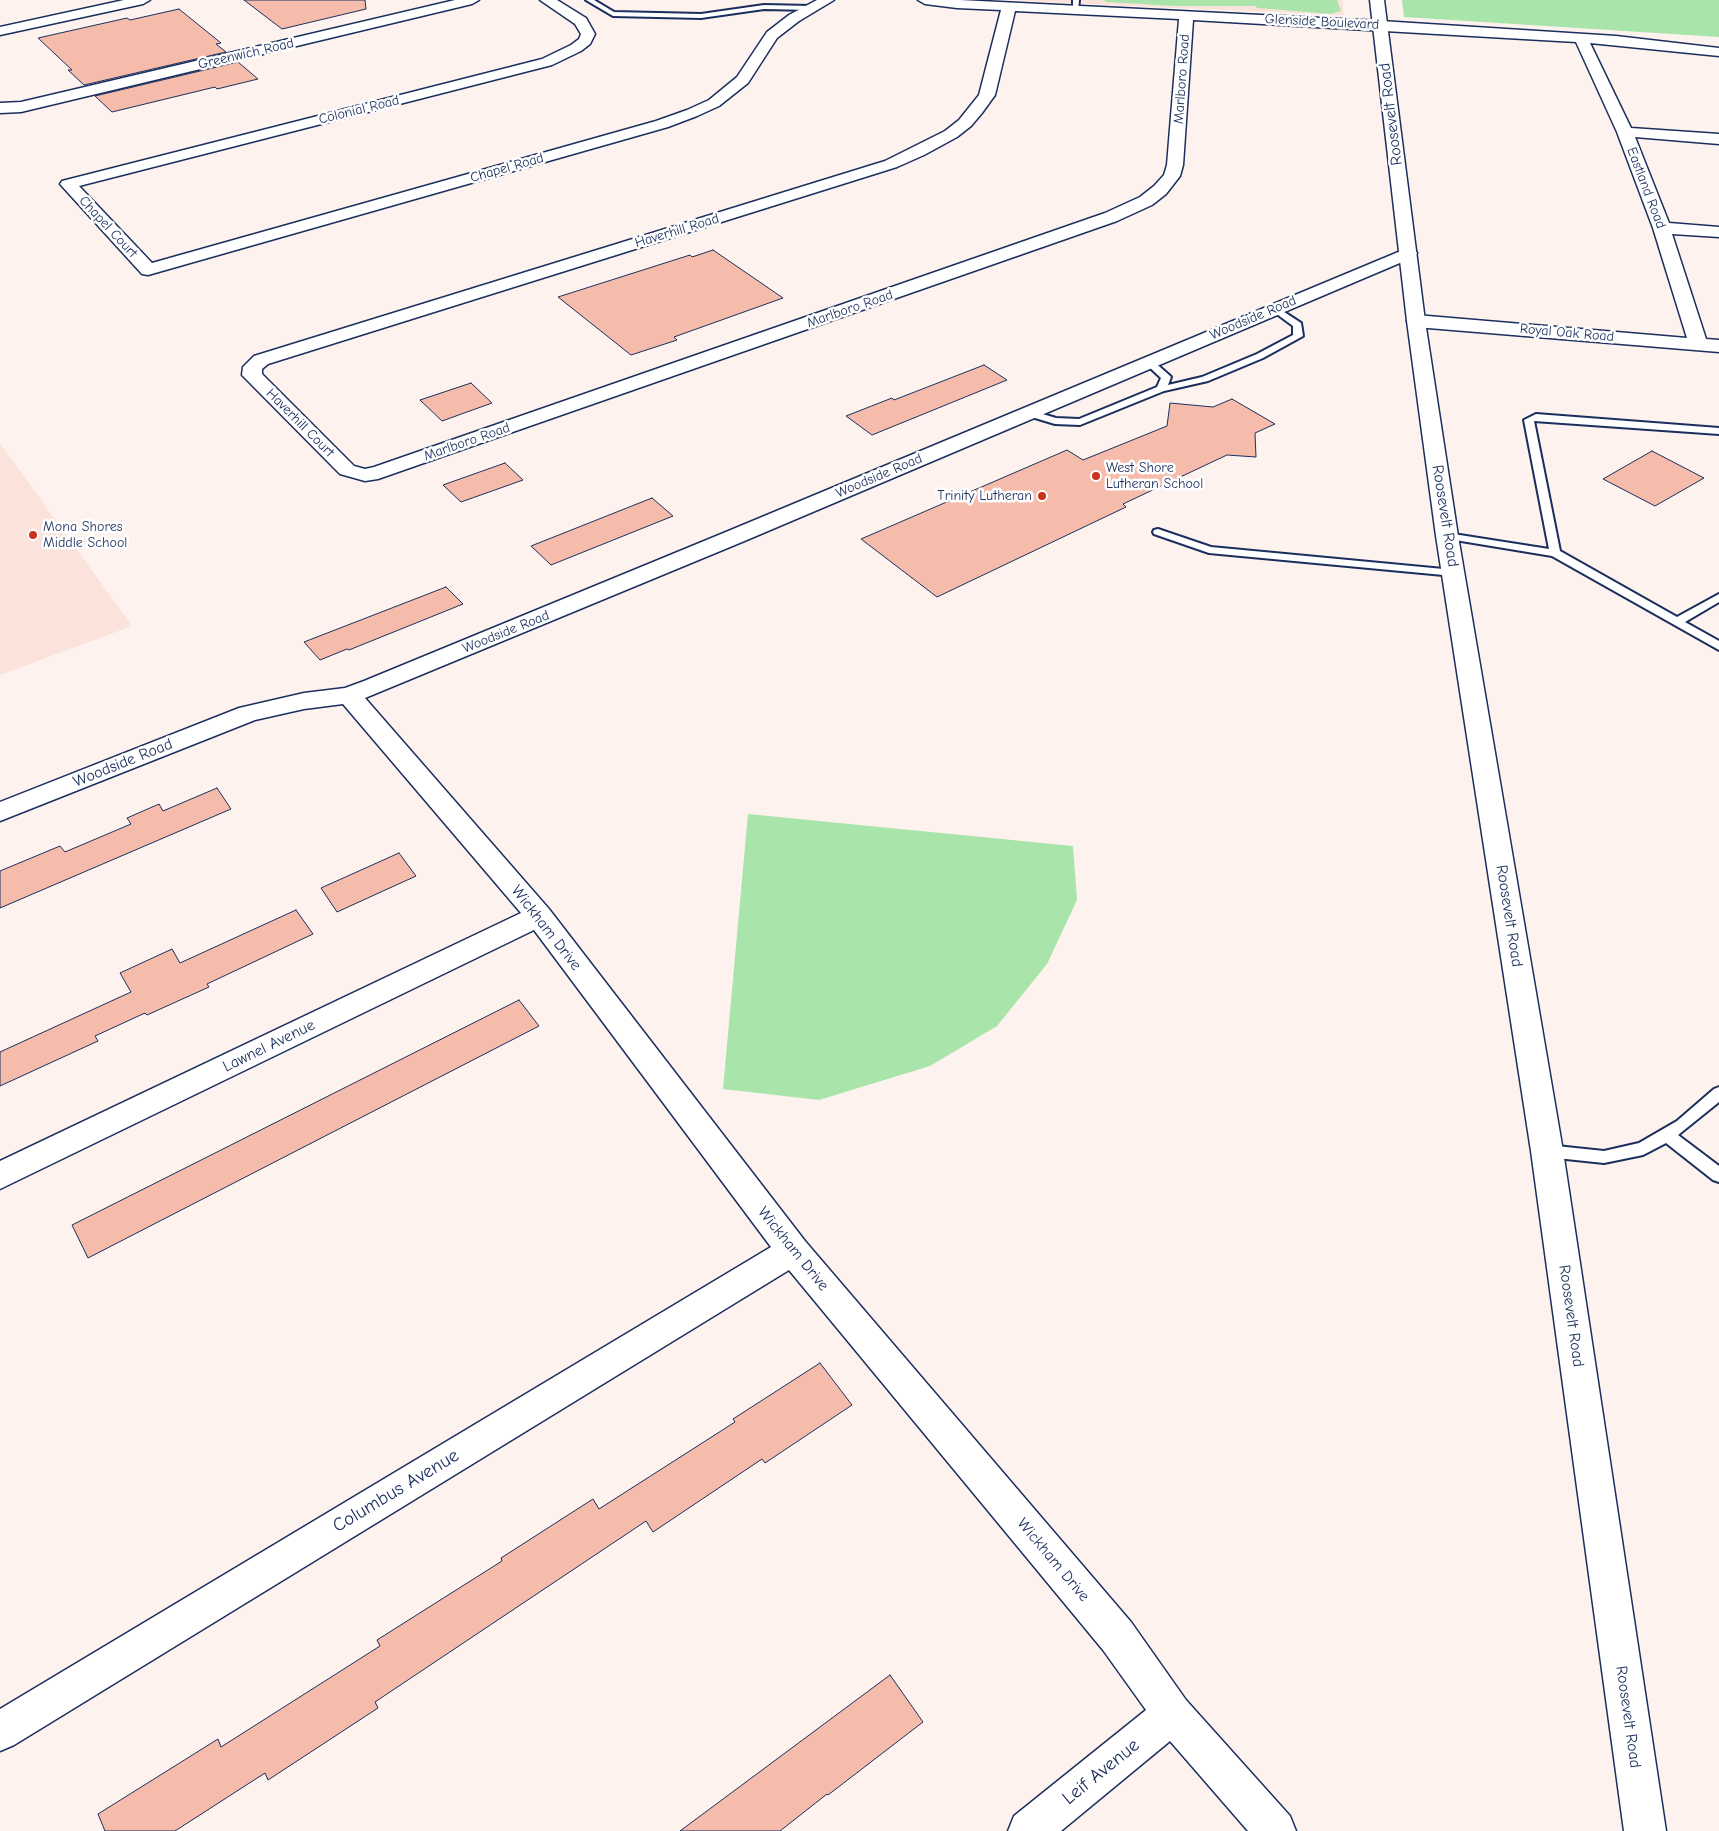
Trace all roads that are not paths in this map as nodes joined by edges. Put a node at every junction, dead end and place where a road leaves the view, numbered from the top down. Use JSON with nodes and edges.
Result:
{"nodes":[{"id":1,"x":143,"y":0,"type":"edge"},
{"id":2,"x":472,"y":0,"type":"edge"},
{"id":3,"x":548,"y":0,"type":"edge"},
{"id":4,"x":590,"y":0,"type":"edge"},
{"id":5,"x":827,"y":0,"type":"edge"},
{"id":6,"x":925,"y":0,"type":"edge"},
{"id":7,"x":1076,"y":5,"type":"edge"},
{"id":8,"x":1009,"y":7,"type":"junction"},
{"id":9,"x":811,"y":8,"type":"junction"},
{"id":10,"x":1379,"y":13,"type":"edge"},
{"id":11,"x":1186,"y":16,"type":"junction"},
{"id":12,"x":0,"y":31,"type":"edge"},
{"id":13,"x":1581,"y":38,"type":"junction"},
{"id":14,"x":1719,"y":52,"type":"edge"},
{"id":15,"x":0,"y":108,"type":"edge"},
{"id":16,"x":1625,"y":132,"type":"junction"},
{"id":17,"x":1719,"y":139,"type":"edge"},
{"id":18,"x":68,"y":184,"type":"joint"},
{"id":19,"x":1662,"y":228,"type":"junction"},
{"id":20,"x":1719,"y":232,"type":"edge"},
{"id":21,"x":1408,"y":252,"type":"junction"},
{"id":22,"x":148,"y":270,"type":"joint"},
{"id":23,"x":1275,"y":308,"type":"junction"},
{"id":24,"x":1416,"y":321,"type":"junction"},
{"id":25,"x":1698,"y":344,"type":"junction"},
{"id":26,"x":1719,"y":346,"type":"edge"},
{"id":27,"x":261,"y":360,"type":"joint"},
{"id":28,"x":1148,"y":362,"type":"junction"},
{"id":29,"x":1161,"y":389,"type":"junction"},
{"id":30,"x":1029,"y":413,"type":"junction"},
{"id":31,"x":1719,"y":431,"type":"edge"},
{"id":32,"x":365,"y":474,"type":"joint"},
{"id":33,"x":1158,"y":532,"type":"dead end"},
{"id":34,"x":1447,"y":536,"type":"junction"},
{"id":35,"x":1555,"y":553,"type":"junction"},
{"id":36,"x":1454,"y":573,"type":"junction"},
{"id":37,"x":1719,"y":596,"type":"edge"},
{"id":38,"x":1677,"y":622,"type":"junction"},
{"id":39,"x":1719,"y":646,"type":"edge"},
{"id":40,"x":349,"y":695,"type":"junction"},
{"id":41,"x":0,"y":812,"type":"edge"},
{"id":42,"x":538,"y":916,"type":"junction"},
{"id":43,"x":1719,"y":1093,"type":"edge"},
{"id":44,"x":1667,"y":1135,"type":"junction"},
{"id":45,"x":1547,"y":1151,"type":"junction"},
{"id":46,"x":1719,"y":1175,"type":"edge"},
{"id":47,"x":0,"y":1176,"type":"edge"},
{"id":48,"x":793,"y":1251,"type":"junction"},
{"id":49,"x":1172,"y":1714,"type":"junction"},
{"id":50,"x":0,"y":1731,"type":"edge"},
{"id":51,"x":1029,"y":1831,"type":"edge"},
{"id":52,"x":1275,"y":1831,"type":"edge"},
{"id":53,"x":1645,"y":1831,"type":"edge"}],
"edges":[{"from":1,"to":12,"type":"street"},
{"from":2,"to":15,"type":"street","name":"Greenwich Road"},
{"from":3,"to":18,"type":"street","name":"Colonial Road"},
{"from":4,"to":9,"type":"lane"},
{"from":5,"to":9,"type":"street","name":"Chapel Road"},
{"from":6,"to":8,"type":"street","name":"Glenside Boulevard"},
{"from":7,"to":8,"type":"street","name":"Glenside Boulevard"},
{"from":7,"to":11,"type":"street","name":"Glenside Boulevard"},
{"from":8,"to":27,"type":"street","name":"Haverhill Road"},
{"from":9,"to":22,"type":"street","name":"Chapel Road"},
{"from":10,"to":11,"type":"street","name":"Glenside Boulevard"},
{"from":10,"to":13,"type":"street","name":"Glenside Boulevard"},
{"from":10,"to":21,"type":"street","name":"Roosevelt Road"},
{"from":11,"to":32,"type":"street","name":"Marlboro Road"},
{"from":13,"to":14,"type":"street","name":"Glenside Boulevard"},
{"from":13,"to":16,"type":"street","name":"Eastland Road"},
{"from":16,"to":17,"type":"street"},
{"from":16,"to":19,"type":"street","name":"Eastland Road"},
{"from":18,"to":22,"type":"street","name":"Chapel Court"},
{"from":19,"to":20,"type":"street"},
{"from":19,"to":25,"type":"street","name":"Eastland Road"},
{"from":21,"to":23,"type":"street","name":"Woodside Road"},
{"from":21,"to":24,"type":"street","name":"Roosevelt Road"},
{"from":23,"to":28,"type":"street","name":"Woodside Road"},
{"from":23,"to":29,"type":"lane"},
{"from":24,"to":25,"type":"street","name":"Royal Oak Road"},
{"from":24,"to":34,"type":"street","name":"Roosevelt Road"},
{"from":25,"to":26,"type":"street","name":"Royal Oak Road"},
{"from":27,"to":32,"type":"street","name":"Haverhill Court"},
{"from":28,"to":29,"type":"lane"},
{"from":28,"to":30,"type":"street","name":"Woodside Road"},
{"from":29,"to":30,"type":"lane"},
{"from":30,"to":40,"type":"street","name":"Woodside Road"},
{"from":31,"to":35,"type":"lane"},
{"from":33,"to":36,"type":"lane"},
{"from":34,"to":35,"type":"lane"},
{"from":34,"to":36,"type":"street","name":"Roosevelt Road"},
{"from":35,"to":38,"type":"lane"},
{"from":36,"to":45,"type":"street","name":"Roosevelt Road"},
{"from":37,"to":38,"type":"lane"},
{"from":38,"to":39,"type":"lane"},
{"from":40,"to":41,"type":"street","name":"Woodside Road"},
{"from":40,"to":42,"type":"street","name":"Wickham Drive"},
{"from":42,"to":47,"type":"street","name":"Lawnel Avenue"},
{"from":42,"to":48,"type":"street","name":"Wickham Drive"},
{"from":43,"to":44,"type":"lane"},
{"from":44,"to":45,"type":"lane"},
{"from":44,"to":46,"type":"lane"},
{"from":45,"to":53,"type":"street","name":"Roosevelt Road"},
{"from":48,"to":49,"type":"street","name":"Wickham Drive"},
{"from":48,"to":50,"type":"street","name":"Columbus Avenue"},
{"from":49,"to":51,"type":"street","name":"Leif Avenue"},
{"from":49,"to":52,"type":"street","name":"Wickham Drive"}]}
